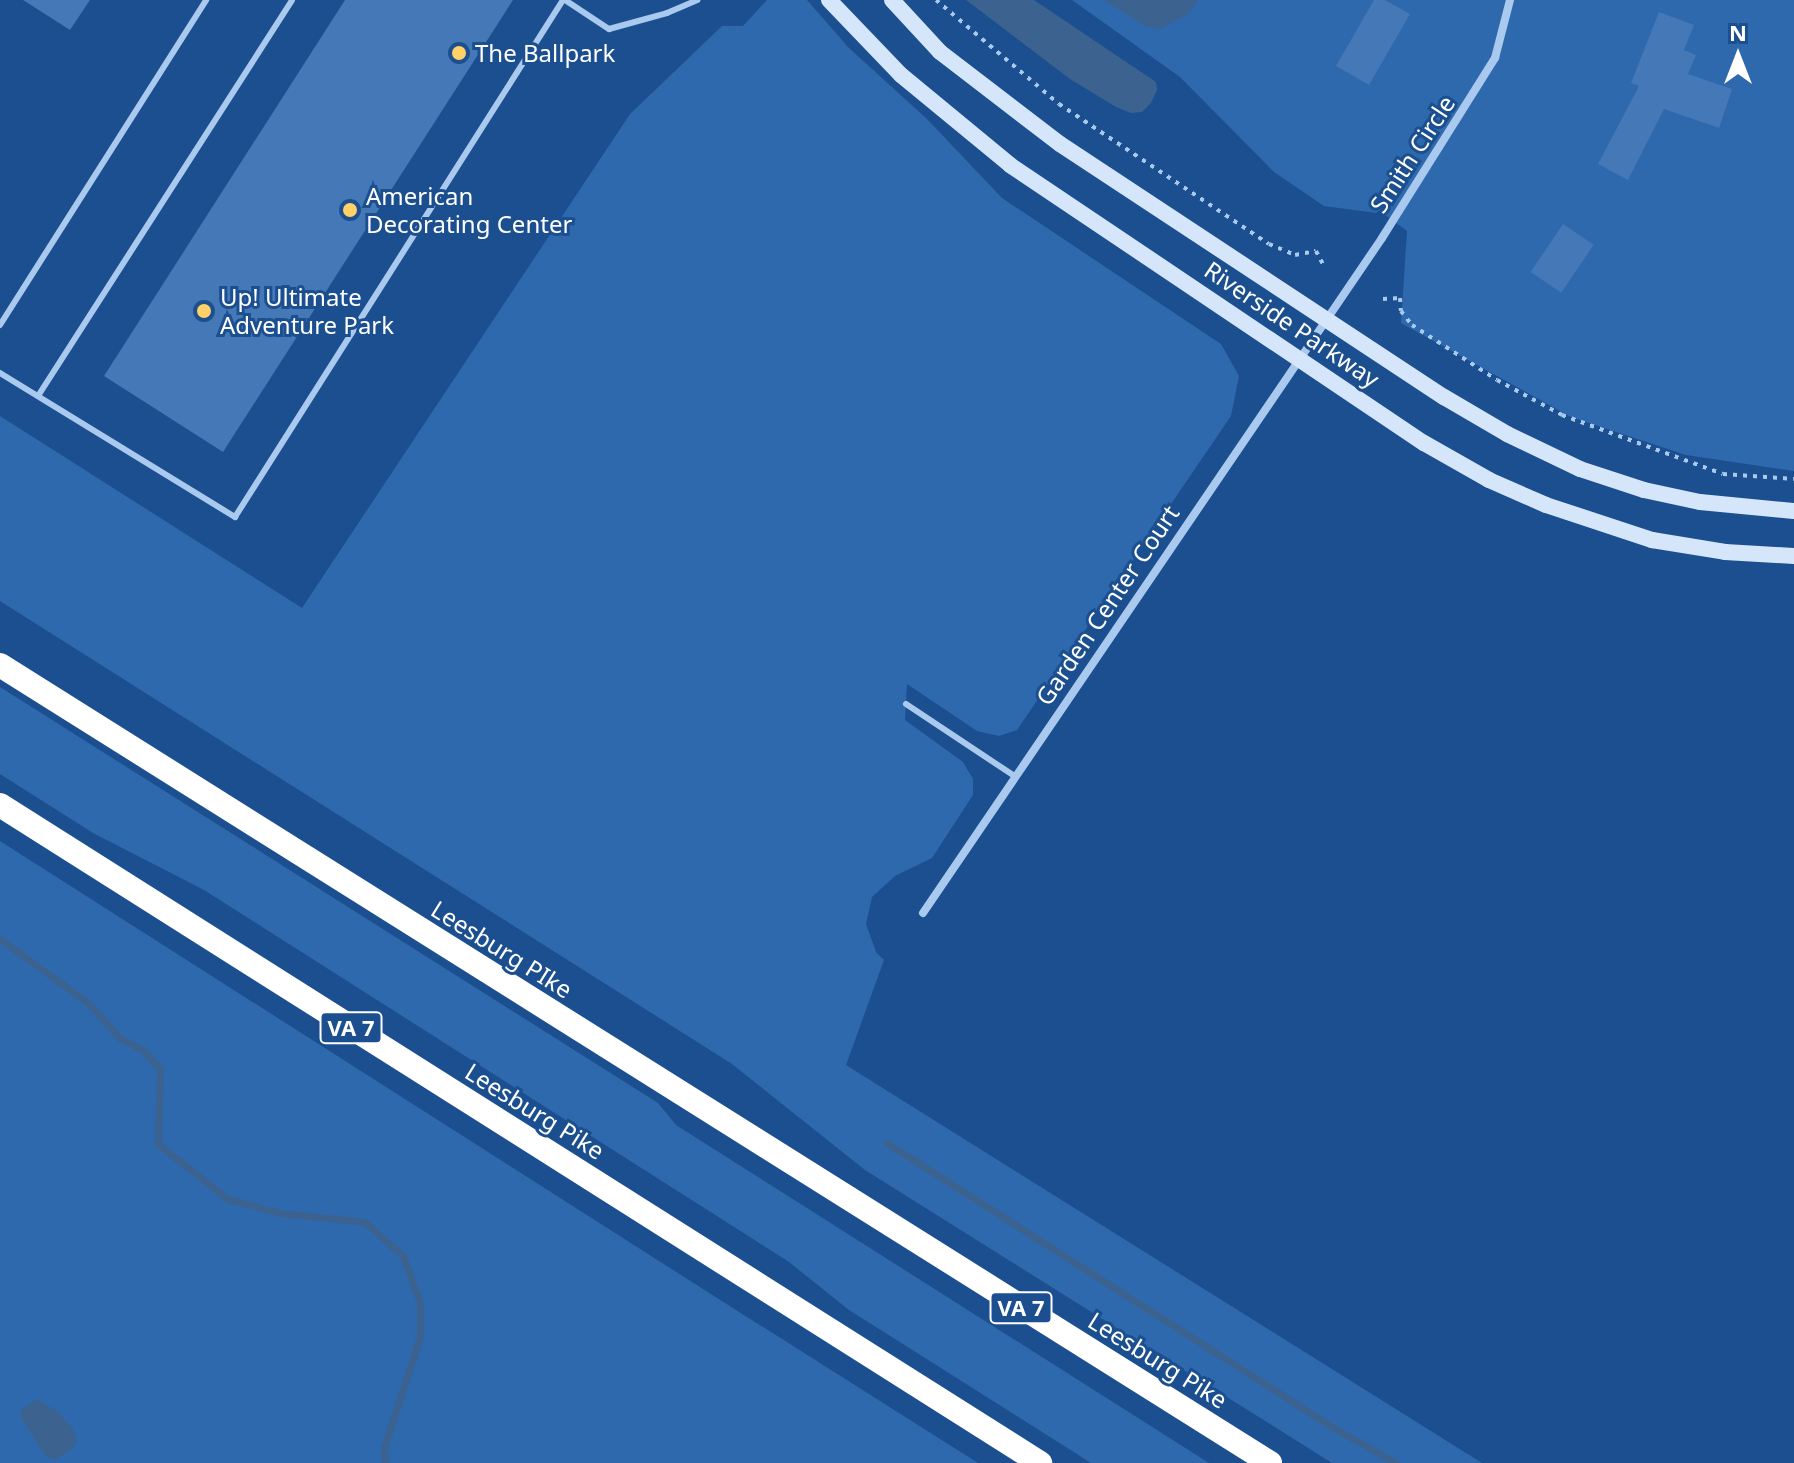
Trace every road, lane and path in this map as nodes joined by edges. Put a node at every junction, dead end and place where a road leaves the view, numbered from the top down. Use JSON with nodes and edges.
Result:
{"nodes":[{"id":1,"x":206,"y":0,"type":"edge"},
{"id":2,"x":292,"y":0,"type":"edge"},
{"id":3,"x":564,"y":0,"type":"edge"},
{"id":4,"x":697,"y":0,"type":"edge"},
{"id":5,"x":829,"y":0,"type":"edge"},
{"id":6,"x":892,"y":0,"type":"edge"},
{"id":7,"x":936,"y":0,"type":"edge"},
{"id":8,"x":1510,"y":0,"type":"edge"},
{"id":9,"x":1323,"y":264,"type":"dead end"},
{"id":10,"x":1383,"y":299,"type":"dead end"},
{"id":11,"x":1324,"y":318,"type":"junction"},
{"id":12,"x":0,"y":325,"type":"edge"},
{"id":13,"x":1299,"y":358,"type":"junction"},
{"id":14,"x":0,"y":373,"type":"edge"},
{"id":15,"x":38,"y":396,"type":"junction"},
{"id":16,"x":1794,"y":479,"type":"edge"},
{"id":17,"x":1794,"y":511,"type":"edge"},
{"id":18,"x":1794,"y":556,"type":"edge"},
{"id":19,"x":0,"y":665,"type":"edge"},
{"id":20,"x":906,"y":704,"type":"dead end"},
{"id":21,"x":1013,"y":775,"type":"junction"},
{"id":22,"x":0,"y":805,"type":"edge"},
{"id":23,"x":923,"y":913,"type":"dead end"},
{"id":24,"x":772,"y":1152,"type":"joint"},
{"id":25,"x":1040,"y":1463,"type":"edge"},
{"id":26,"x":1270,"y":1463,"type":"edge"}],
"edges":[{"from":1,"to":12,"type":"lane"},
{"from":2,"to":15,"type":"lane"},
{"from":3,"to":4,"type":"lane"},
{"from":3,"to":15,"type":"lane"},
{"from":5,"to":13,"type":"main road","name":"Riverside Parkway"},
{"from":6,"to":11,"type":"main road","name":"Riverside Parkway"},
{"from":7,"to":9,"type":"path"},
{"from":8,"to":11,"type":"street","name":"Smith Circle"},
{"from":10,"to":16,"type":"path"},
{"from":11,"to":13,"type":"street","name":"Garden Center Court"},
{"from":11,"to":17,"type":"main road","name":"Riverside Parkway"},
{"from":13,"to":18,"type":"main road","name":"Riverside Parkway"},
{"from":13,"to":21,"type":"street","name":"Garden Center Court"},
{"from":14,"to":15,"type":"lane"},
{"from":19,"to":24,"type":"highway","name":"Leesburg PIke","number":"VA 7"},
{"from":20,"to":21,"type":"lane"},
{"from":21,"to":23,"type":"street","name":"Garden Center Court"},
{"from":22,"to":25,"type":"highway","name":"Leesburg Pike","number":"VA 7"},
{"from":24,"to":26,"type":"highway","name":"Leesburg Pike","number":"VA 7"}]}
